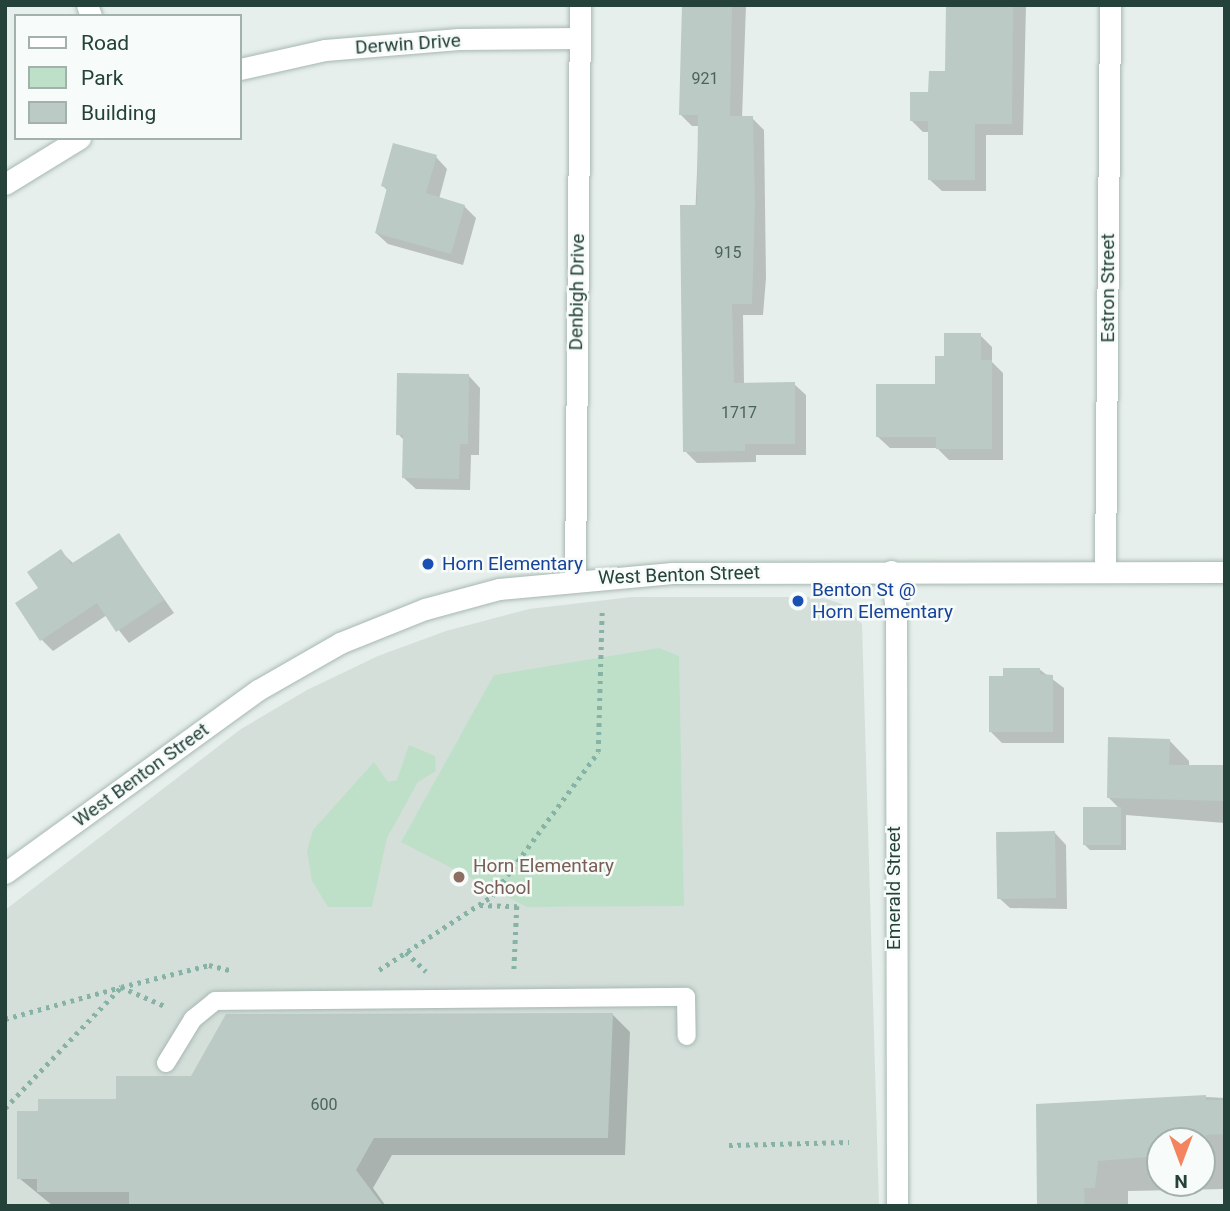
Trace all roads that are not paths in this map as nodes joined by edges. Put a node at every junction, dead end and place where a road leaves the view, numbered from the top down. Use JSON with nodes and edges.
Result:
{"nodes":[{"id":1,"x":580,"y":5,"type":"edge"},
{"id":2,"x":1110,"y":5,"type":"edge"},
{"id":3,"x":580,"y":38,"type":"junction"},
{"id":4,"x":242,"y":69,"type":"edge"},
{"id":5,"x":77,"y":140,"type":"edge"},
{"id":6,"x":5,"y":184,"type":"edge"},
{"id":7,"x":891,"y":571,"type":"junction"},
{"id":8,"x":1105,"y":571,"type":"junction"},
{"id":9,"x":1225,"y":572,"type":"edge"},
{"id":10,"x":575,"y":579,"type":"junction"},
{"id":11,"x":5,"y":873,"type":"edge"},
{"id":12,"x":687,"y":1036,"type":"dead end"},
{"id":13,"x":166,"y":1063,"type":"dead end"},
{"id":14,"x":897,"y":1206,"type":"edge"}],
"edges":[{"from":1,"to":3,"type":"street","name":"Denbigh Drive"},
{"from":2,"to":8,"type":"street","name":"Estron Street"},
{"from":3,"to":4,"type":"street","name":"Derwin Drive"},
{"from":3,"to":10,"type":"street","name":"Denbigh Drive"},
{"from":5,"to":6,"type":"street"},
{"from":7,"to":8,"type":"street","name":"West Benton Street"},
{"from":7,"to":10,"type":"street","name":"West Benton Street"},
{"from":7,"to":14,"type":"street","name":"Emerald Street"},
{"from":8,"to":9,"type":"street","name":"West Benton Street"},
{"from":10,"to":11,"type":"street","name":"West Benton Street"},
{"from":12,"to":13,"type":"lane"}]}
